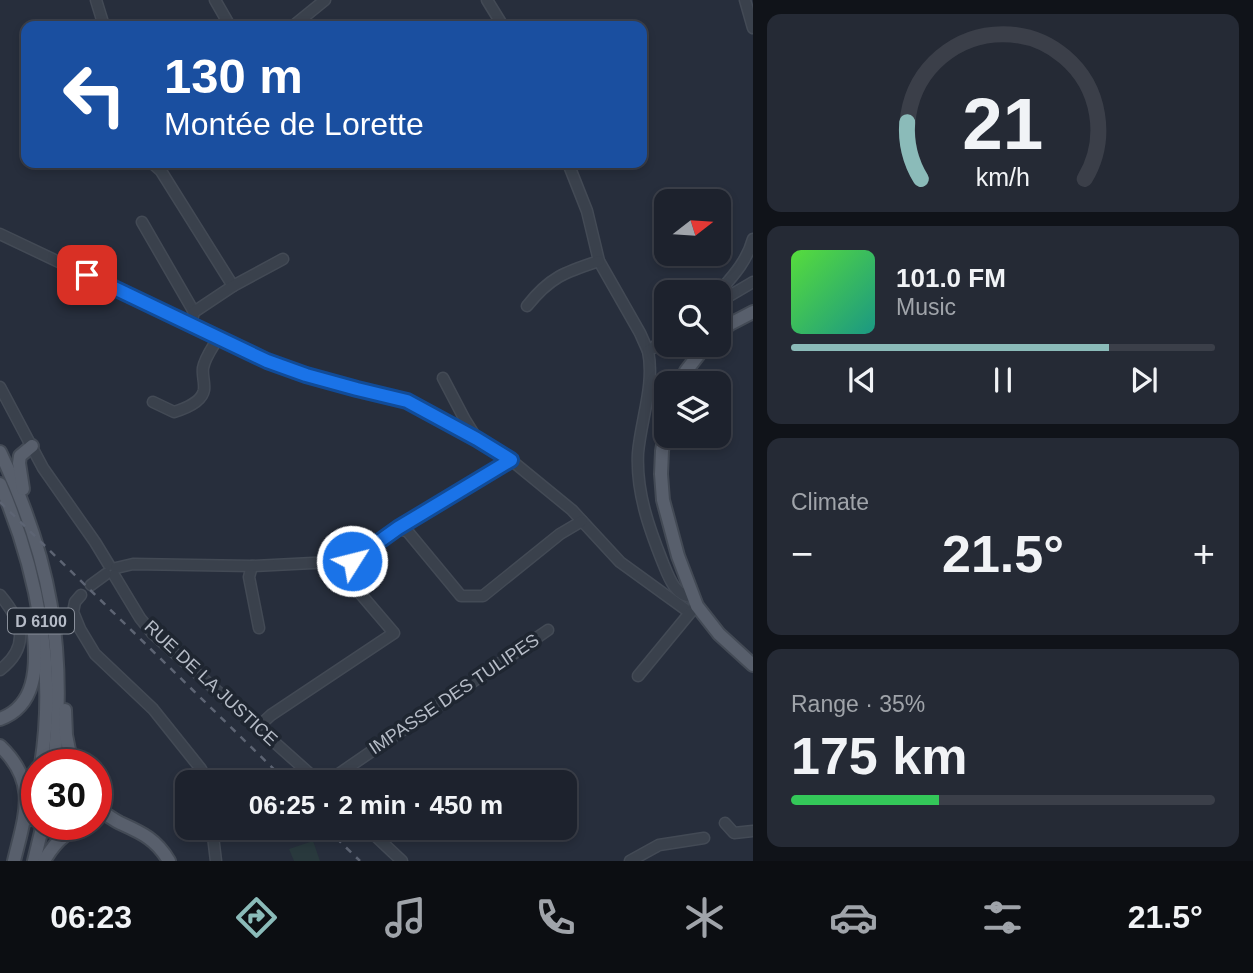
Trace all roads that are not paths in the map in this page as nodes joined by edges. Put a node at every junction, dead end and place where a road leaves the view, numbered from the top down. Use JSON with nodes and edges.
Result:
{"nodes":[{"id":1,"x":96,"y":0,"type":"edge"},
{"id":2,"x":215,"y":0,"type":"edge"},
{"id":3,"x":325,"y":0,"type":"edge"},
{"id":4,"x":487,"y":0,"type":"edge"},
{"id":5,"x":745,"y":0,"type":"edge"},
{"id":6,"x":102,"y":21,"type":"edge"},
{"id":7,"x":227,"y":21,"type":"edge"},
{"id":8,"x":299,"y":21,"type":"edge"},
{"id":9,"x":500,"y":21,"type":"edge"},
{"id":10,"x":752,"y":28,"type":"edge"},
{"id":11,"x":158,"y":168,"type":"edge"},
{"id":12,"x":570,"y":168,"type":"edge"},
{"id":13,"x":142,"y":222,"type":"dead end"},
{"id":14,"x":0,"y":234,"type":"edge"},
{"id":15,"x":752,"y":239,"type":"edge"},
{"id":16,"x":283,"y":259,"type":"dead end"},
{"id":17,"x":599,"y":261,"type":"junction"},
{"id":18,"x":730,"y":280,"type":"edge"},
{"id":19,"x":752,"y":282,"type":"edge"},
{"id":20,"x":233,"y":286,"type":"junction"},
{"id":21,"x":731,"y":295,"type":"edge"},
{"id":22,"x":527,"y":306,"type":"dead end"},
{"id":23,"x":194,"y":312,"type":"junction"},
{"id":24,"x":752,"y":312,"type":"edge"},
{"id":25,"x":731,"y":323,"type":"edge"},
{"id":26,"x":191,"y":324,"type":"junction"},
{"id":27,"x":218,"y":338,"type":"junction"},
{"id":28,"x":654,"y":347,"type":"edge"},
{"id":29,"x":648,"y":351,"type":"junction"},
{"id":30,"x":697,"y":357,"type":"edge"},
{"id":31,"x":686,"y":371,"type":"edge"},
{"id":32,"x":443,"y":378,"type":"dead end"},
{"id":33,"x":0,"y":387,"type":"edge"},
{"id":34,"x":153,"y":402,"type":"dead end"},
{"id":35,"x":477,"y":439,"type":"junction"},
{"id":36,"x":32,"y":446,"type":"junction"},
{"id":37,"x":662,"y":448,"type":"edge"},
{"id":38,"x":0,"y":452,"type":"edge"},
{"id":39,"x":511,"y":460,"type":"junction"},
{"id":40,"x":0,"y":484,"type":"edge"},
{"id":41,"x":26,"y":510,"type":"junction"},
{"id":42,"x":582,"y":521,"type":"junction"},
{"id":43,"x":398,"y":528,"type":"junction"},
{"id":44,"x":28,"y":561,"type":"junction"},
{"id":45,"x":252,"y":566,"type":"junction"},
{"id":46,"x":111,"y":571,"type":"junction"},
{"id":47,"x":91,"y":585,"type":"dead end"},
{"id":48,"x":353,"y":586,"type":"dead end"},
{"id":49,"x":0,"y":595,"type":"edge"},
{"id":50,"x":81,"y":595,"type":"dead end"},
{"id":51,"x":693,"y":605,"type":"junction"},
{"id":52,"x":259,"y":628,"type":"dead end"},
{"id":53,"x":548,"y":630,"type":"dead end"},
{"id":54,"x":752,"y":665,"type":"edge"},
{"id":55,"x":58,"y":666,"type":"junction"},
{"id":56,"x":0,"y":670,"type":"edge"},
{"id":57,"x":638,"y":676,"type":"dead end"},
{"id":58,"x":0,"y":719,"type":"edge"},
{"id":59,"x":258,"y":727,"type":"junction"},
{"id":60,"x":0,"y":746,"type":"edge"},
{"id":61,"x":42,"y":749,"type":"edge"},
{"id":62,"x":55,"y":749,"type":"edge"},
{"id":63,"x":69,"y":749,"type":"edge"},
{"id":64,"x":201,"y":770,"type":"edge"},
{"id":65,"x":306,"y":770,"type":"edge"},
{"id":66,"x":344,"y":770,"type":"edge"},
{"id":67,"x":112,"y":818,"type":"edge"},
{"id":68,"x":112,"y":823,"type":"edge"},
{"id":69,"x":120,"y":823,"type":"junction"},
{"id":70,"x":725,"y":823,"type":"dead end"},
{"id":71,"x":752,"y":831,"type":"edge"},
{"id":72,"x":704,"y":838,"type":"dead end"},
{"id":73,"x":26,"y":840,"type":"edge"},
{"id":74,"x":39,"y":840,"type":"edge"},
{"id":75,"x":60,"y":840,"type":"edge"},
{"id":76,"x":213,"y":840,"type":"edge"},
{"id":77,"x":380,"y":840,"type":"edge"},
{"id":78,"x":14,"y":861,"type":"edge"},
{"id":79,"x":21,"y":861,"type":"edge"},
{"id":80,"x":34,"y":861,"type":"edge"},
{"id":81,"x":44,"y":861,"type":"edge"},
{"id":82,"x":169,"y":861,"type":"edge"},
{"id":83,"x":216,"y":861,"type":"edge"},
{"id":84,"x":402,"y":861,"type":"edge"},
{"id":85,"x":630,"y":861,"type":"edge"}],
"edges":[{"from":1,"to":6,"type":"street"},
{"from":2,"to":7,"type":"street"},
{"from":3,"to":8,"type":"street"},
{"from":4,"to":9,"type":"street"},
{"from":5,"to":10,"type":"street"},
{"from":11,"to":20,"type":"street"},
{"from":12,"to":17,"type":"street"},
{"from":13,"to":23,"type":"street"},
{"from":14,"to":26,"type":"street"},
{"from":15,"to":18,"type":"street"},
{"from":16,"to":20,"type":"street"},
{"from":17,"to":22,"type":"street"},
{"from":17,"to":29,"type":"street"},
{"from":19,"to":21,"type":"street"},
{"from":20,"to":23,"type":"street"},
{"from":23,"to":26,"type":"street"},
{"from":24,"to":25,"type":"main road"},
{"from":26,"to":27,"type":"street"},
{"from":27,"to":34,"type":"street"},
{"from":27,"to":35,"type":"street"},
{"from":28,"to":29,"type":"street"},
{"from":29,"to":51,"type":"street"},
{"from":30,"to":31,"type":"main road"},
{"from":32,"to":35,"type":"street"},
{"from":33,"to":36,"type":"street","name":"RUE DE LA JUSTICE"},
{"from":35,"to":39,"type":"street"},
{"from":36,"to":41,"type":"main road"},
{"from":36,"to":46,"type":"street","name":"RUE DE LA JUSTICE"},
{"from":37,"to":51,"type":"main road"},
{"from":38,"to":41,"type":"main road","number":"D 6100"},
{"from":39,"to":42,"type":"street"},
{"from":39,"to":43,"type":"street"},
{"from":40,"to":44,"type":"main road","number":"D 6100"},
{"from":41,"to":55,"type":"main road","number":"D 6100"},
{"from":42,"to":43,"type":"street"},
{"from":42,"to":51,"type":"street"},
{"from":43,"to":45,"type":"street"},
{"from":44,"to":58,"type":"main road"},
{"from":44,"to":61,"type":"main road","number":"D 6100"},
{"from":45,"to":46,"type":"street"},
{"from":45,"to":52,"type":"street"},
{"from":46,"to":47,"type":"street"},
{"from":46,"to":59,"type":"street","name":"RUE DE LA JUSTICE"},
{"from":48,"to":59,"type":"street"},
{"from":49,"to":56,"type":"street"},
{"from":50,"to":64,"type":"street"},
{"from":51,"to":54,"type":"main road"},
{"from":51,"to":57,"type":"street"},
{"from":53,"to":66,"type":"street","name":"IMPASSE DES TULIPES"},
{"from":55,"to":62,"type":"main road","number":"D 6100"},
{"from":55,"to":63,"type":"main road"},
{"from":59,"to":65,"type":"street","name":"RUE DE LA JUSTICE"},
{"from":60,"to":78,"type":"main road"},
{"from":67,"to":69,"type":"main road"},
{"from":68,"to":69,"type":"main road"},
{"from":69,"to":82,"type":"main road"},
{"from":70,"to":71,"type":"street"},
{"from":72,"to":85,"type":"street"},
{"from":73,"to":79,"type":"main road"},
{"from":74,"to":80,"type":"main road"},
{"from":75,"to":81,"type":"main road"},
{"from":76,"to":83,"type":"street"},
{"from":77,"to":84,"type":"street"}]}
